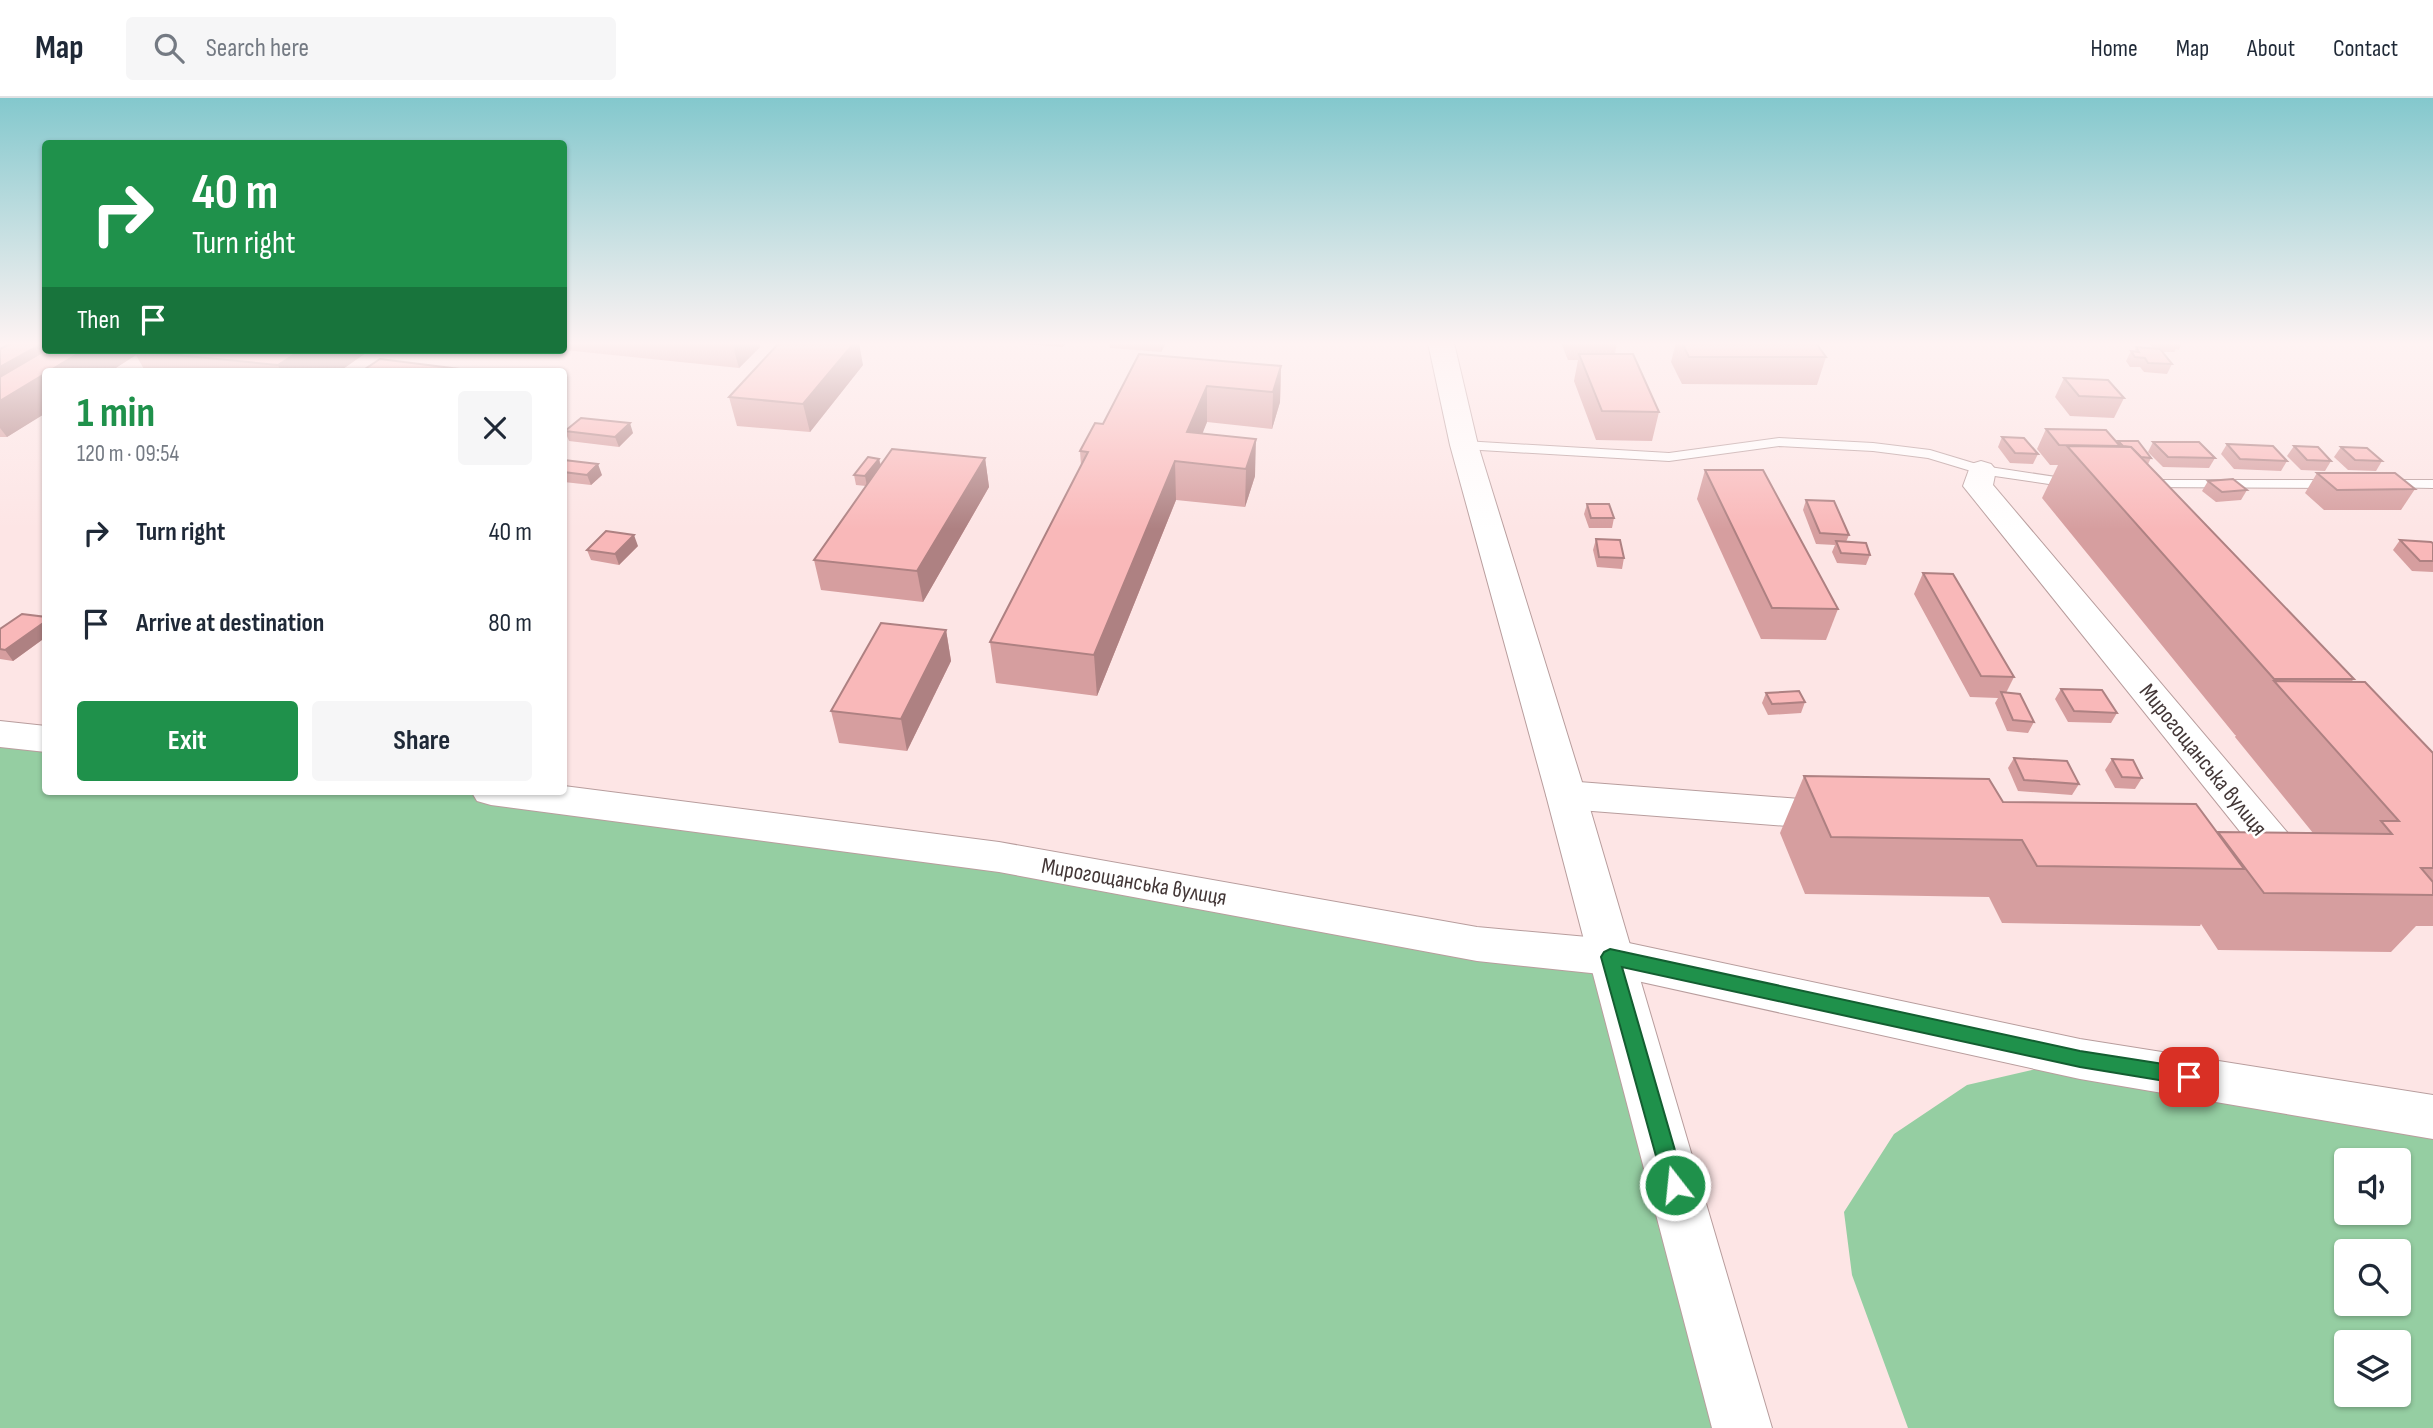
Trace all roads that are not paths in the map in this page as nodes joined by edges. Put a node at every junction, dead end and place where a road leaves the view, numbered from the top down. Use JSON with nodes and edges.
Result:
{"nodes":[{"id":1,"x":1455,"y":405,"type":"edge"},
{"id":2,"x":1464,"y":445,"type":"junction"},
{"id":3,"x":1981,"y":470,"type":"junction"},
{"id":4,"x":2093,"y":484,"type":"edge"},
{"id":5,"x":2120,"y":484,"type":"edge"},
{"id":6,"x":2433,"y":484,"type":"edge"},
{"id":7,"x":0,"y":734,"type":"edge"},
{"id":8,"x":42,"y":739,"type":"edge"},
{"id":9,"x":522,"y":795,"type":"edge"},
{"id":10,"x":1566,"y":795,"type":"junction"},
{"id":11,"x":1875,"y":819,"type":"edge"},
{"id":12,"x":2213,"y":850,"type":"edge"},
{"id":13,"x":1610,"y":957,"type":"junction"},
{"id":14,"x":2433,"y":1117,"type":"edge"},
{"id":15,"x":1742,"y":1428,"type":"edge"}],
"edges":[{"from":1,"to":2,"type":"street"},
{"from":2,"to":3,"type":"lane"},
{"from":2,"to":10,"type":"street"},
{"from":3,"to":4,"type":"lane"},
{"from":3,"to":12,"type":"street","name":"Мирогощанська вулиця"},
{"from":5,"to":6,"type":"lane"},
{"from":7,"to":8,"type":"street"},
{"from":9,"to":13,"type":"street","name":"Мирогощанська вулиця"},
{"from":10,"to":11,"type":"street"},
{"from":10,"to":13,"type":"street"},
{"from":13,"to":14,"type":"street","name":"Мирогощанська вулиця"},
{"from":13,"to":15,"type":"street"}]}
